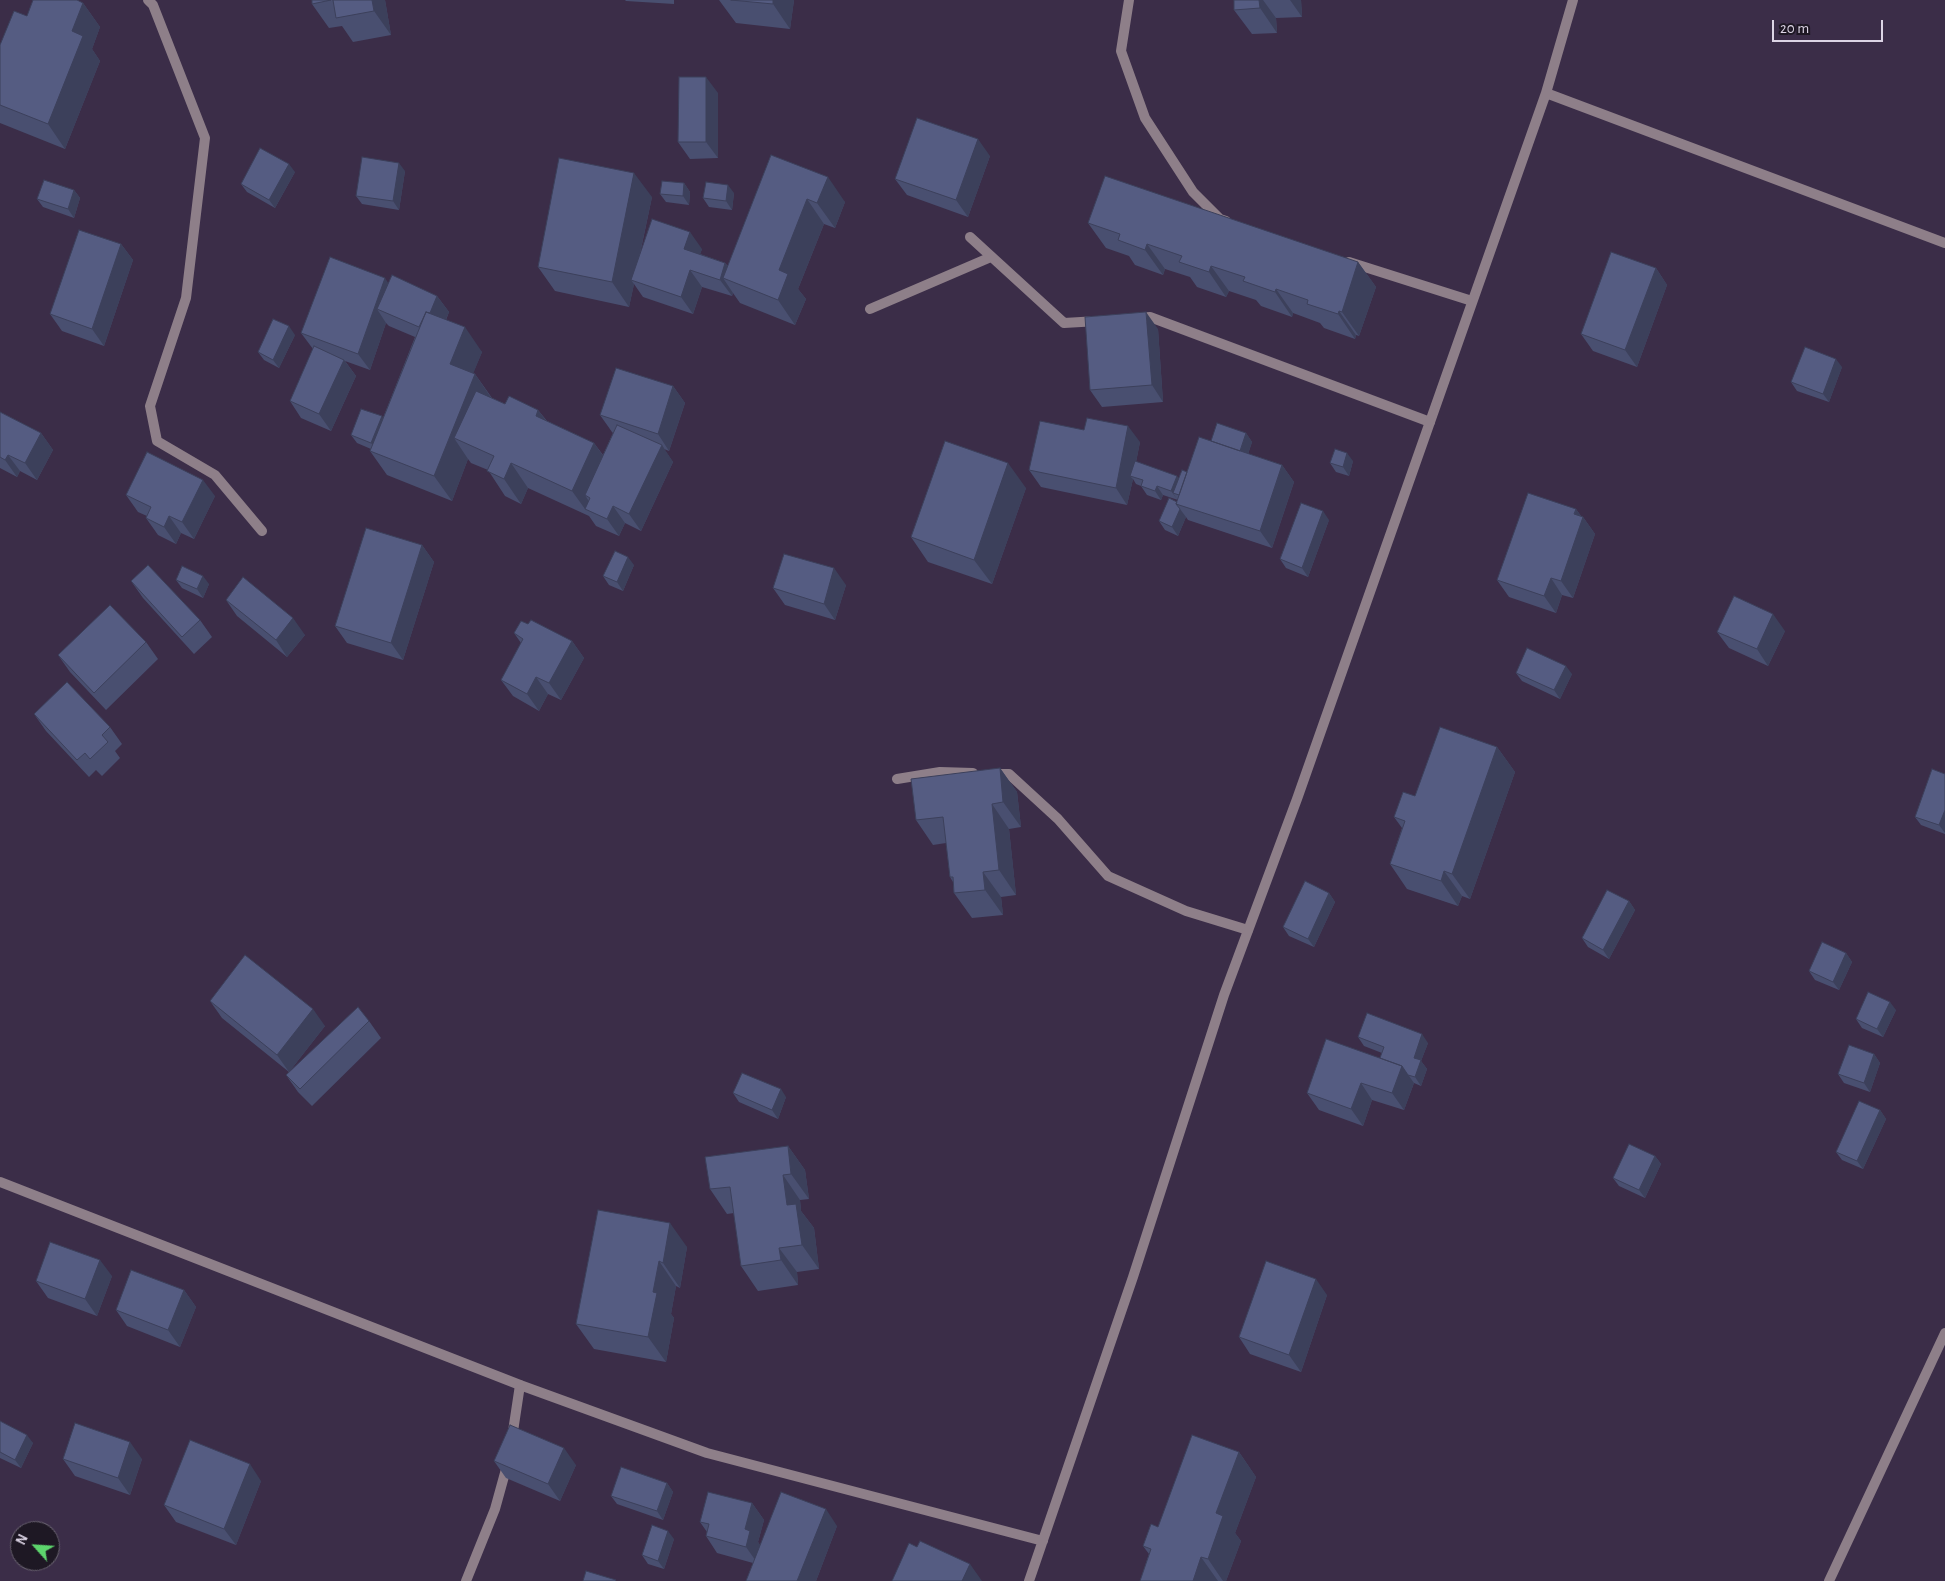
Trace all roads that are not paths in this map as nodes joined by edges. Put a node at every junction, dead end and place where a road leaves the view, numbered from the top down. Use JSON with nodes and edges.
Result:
{"nodes":[{"id":1,"x":148,"y":0,"type":"edge"},
{"id":2,"x":1129,"y":0,"type":"edge"},
{"id":3,"x":1574,"y":0,"type":"edge"},
{"id":4,"x":1546,"y":93,"type":"junction"},
{"id":5,"x":1238,"y":225,"type":"edge"},
{"id":6,"x":970,"y":237,"type":"dead end"},
{"id":7,"x":1945,"y":243,"type":"edge"},
{"id":8,"x":991,"y":257,"type":"junction"},
{"id":9,"x":1339,"y":258,"type":"edge"},
{"id":10,"x":1472,"y":301,"type":"junction"},
{"id":11,"x":870,"y":309,"type":"dead end"},
{"id":12,"x":1131,"y":318,"type":"edge"},
{"id":13,"x":1112,"y":320,"type":"edge"},
{"id":14,"x":1430,"y":422,"type":"junction"},
{"id":15,"x":262,"y":531,"type":"dead end"},
{"id":16,"x":896,"y":779,"type":"dead end"},
{"id":17,"x":1248,"y":930,"type":"junction"},
{"id":18,"x":0,"y":1182,"type":"edge"},
{"id":19,"x":1945,"y":1333,"type":"edge"},
{"id":20,"x":520,"y":1385,"type":"junction"},
{"id":21,"x":1044,"y":1541,"type":"junction"},
{"id":22,"x":466,"y":1581,"type":"edge"},
{"id":23,"x":1028,"y":1581,"type":"edge"},
{"id":24,"x":1829,"y":1581,"type":"edge"}],
"edges":[{"from":1,"to":15,"type":"street"},
{"from":2,"to":5,"type":"street"},
{"from":3,"to":4,"type":"street"},
{"from":4,"to":7,"type":"street"},
{"from":4,"to":10,"type":"street"},
{"from":6,"to":8,"type":"street"},
{"from":8,"to":11,"type":"street"},
{"from":8,"to":13,"type":"street"},
{"from":9,"to":10,"type":"street"},
{"from":10,"to":14,"type":"street"},
{"from":12,"to":14,"type":"street"},
{"from":14,"to":17,"type":"street"},
{"from":16,"to":17,"type":"street"},
{"from":17,"to":21,"type":"street"},
{"from":18,"to":20,"type":"street"},
{"from":19,"to":24,"type":"street"},
{"from":20,"to":21,"type":"street"},
{"from":20,"to":22,"type":"street"},
{"from":21,"to":23,"type":"street"}]}
